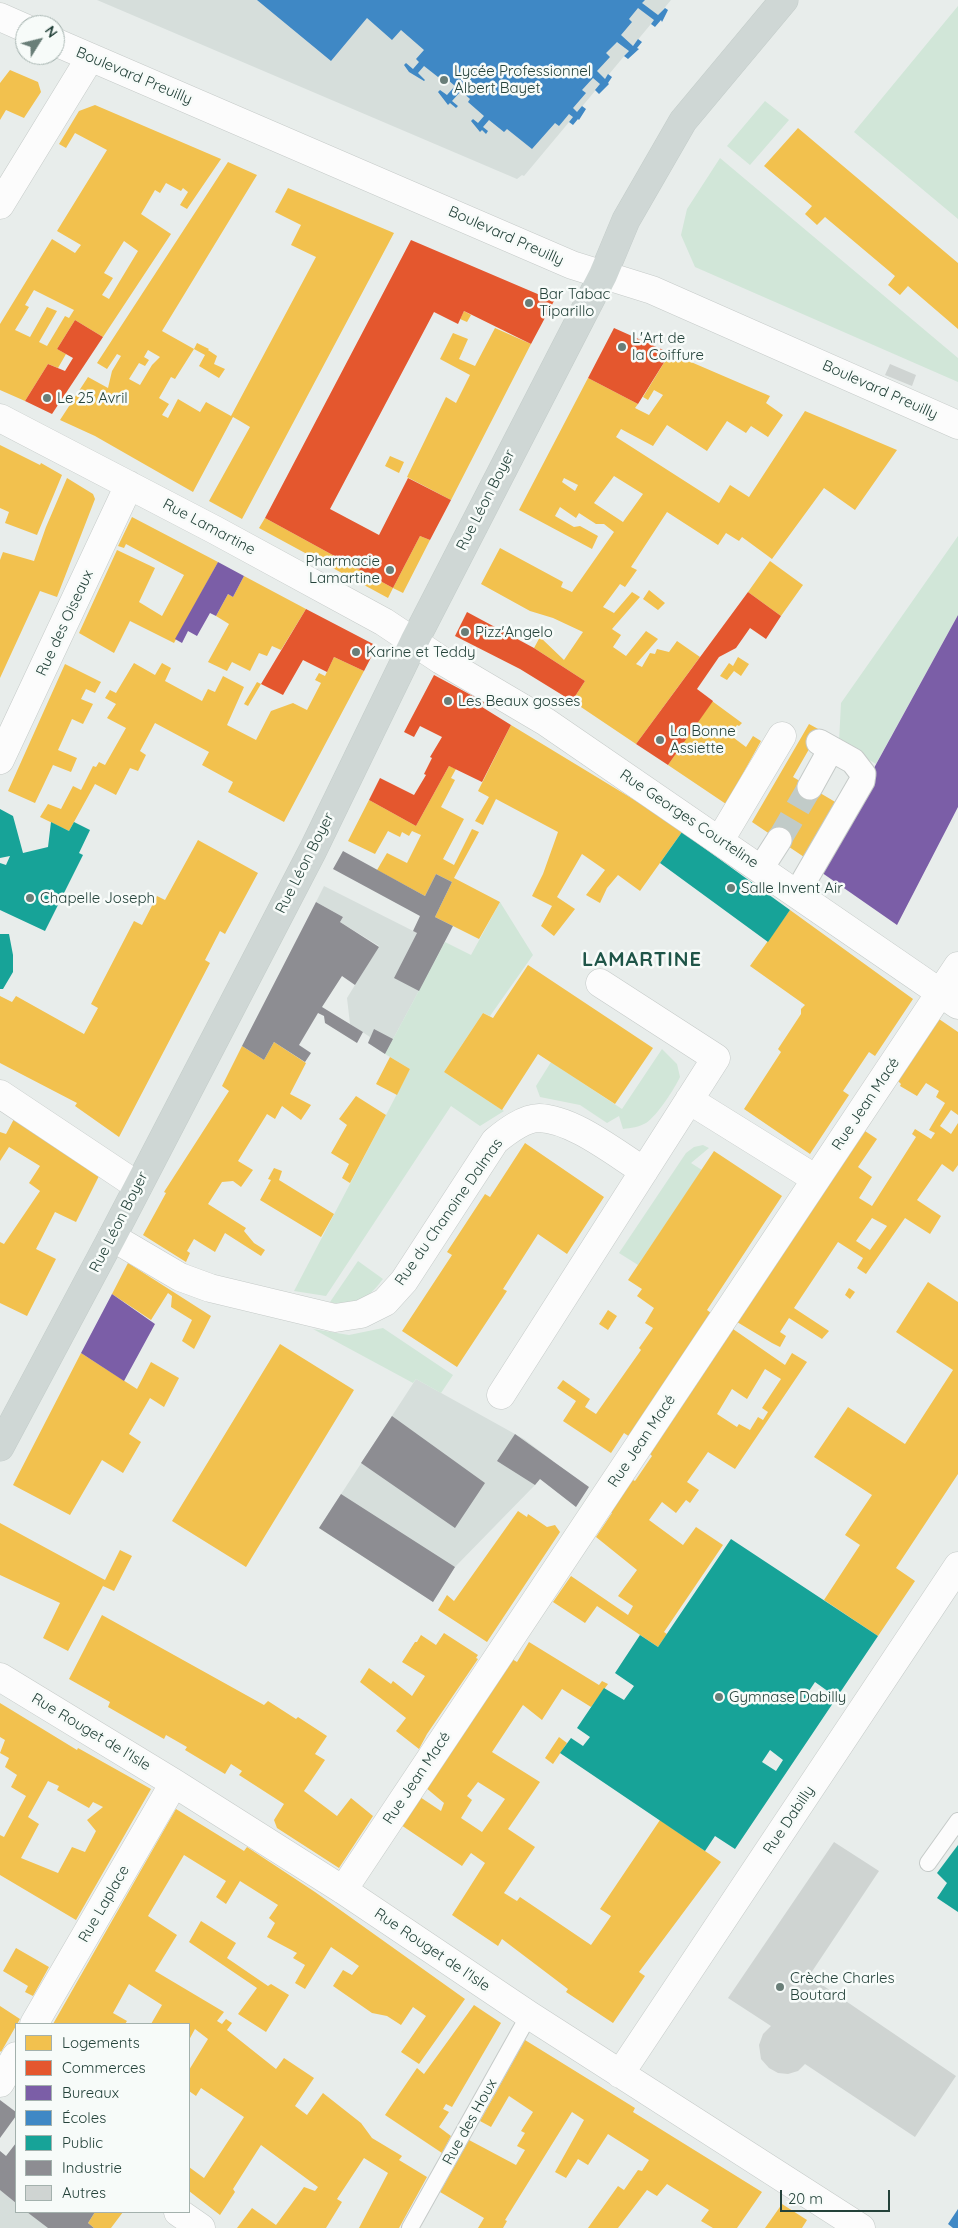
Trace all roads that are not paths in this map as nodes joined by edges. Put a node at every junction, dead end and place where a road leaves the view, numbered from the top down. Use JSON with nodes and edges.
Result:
{"nodes":[{"id":1,"x":784,"y":0,"type":"edge"},
{"id":2,"x":0,"y":16,"type":"edge"},
{"id":3,"x":15,"y":23,"type":"edge"},
{"id":4,"x":65,"y":47,"type":"edge"},
{"id":5,"x":90,"y":58,"type":"junction"},
{"id":6,"x":0,"y":205,"type":"edge"},
{"id":7,"x":603,"y":275,"type":"junction"},
{"id":8,"x":0,"y":418,"type":"edge"},
{"id":9,"x":958,"y":425,"type":"edge"},
{"id":10,"x":129,"y":485,"type":"junction"},
{"id":11,"x":414,"y":642,"type":"junction"},
{"id":12,"x":782,"y":736,"type":"dead end"},
{"id":13,"x":0,"y":760,"type":"edge"},
{"id":14,"x":810,"y":787,"type":"tunnel mouth"},
{"id":15,"x":720,"y":840,"type":"junction"},
{"id":16,"x":779,"y":840,"type":"tunnel mouth"},
{"id":17,"x":761,"y":868,"type":"junction"},
{"id":18,"x":797,"y":893,"type":"junction"},
{"id":19,"x":958,"y":966,"type":"edge"},
{"id":20,"x":600,"y":983,"type":"dead end"},
{"id":21,"x":949,"y":998,"type":"edge"},
{"id":22,"x":0,"y":1094,"type":"edge"},
{"id":23,"x":689,"y":1100,"type":"junction"},
{"id":24,"x":644,"y":1171,"type":"junction"},
{"id":25,"x":816,"y":1179,"type":"junction"},
{"id":26,"x":138,"y":1186,"type":"junction"},
{"id":27,"x":112,"y":1237,"type":"junction"},
{"id":28,"x":500,"y":1395,"type":"dead end"},
{"id":29,"x":0,"y":1447,"type":"edge"},
{"id":30,"x":958,"y":1566,"type":"edge"},
{"id":31,"x":0,"y":1677,"type":"edge"},
{"id":32,"x":174,"y":1783,"type":"junction"},
{"id":33,"x":958,"y":1820,"type":"edge"},
{"id":34,"x":928,"y":1863,"type":"dead end"},
{"id":35,"x":342,"y":1890,"type":"junction"},
{"id":36,"x":529,"y":2015,"type":"junction"},
{"id":37,"x":35,"y":2023,"type":"edge"},
{"id":38,"x":15,"y":2058,"type":"edge"},
{"id":39,"x":620,"y":2074,"type":"junction"},
{"id":40,"x":0,"y":2083,"type":"edge"},
{"id":41,"x":15,"y":2093,"type":"edge"},
{"id":42,"x":179,"y":2213,"type":"edge"},
{"id":43,"x":201,"y":2228,"type":"edge"},
{"id":44,"x":410,"y":2228,"type":"edge"},
{"id":45,"x":860,"y":2228,"type":"edge"}],
"edges":[{"from":1,"to":7,"type":"main road","name":"Rue Léon Boyer"},
{"from":2,"to":3,"type":"street"},
{"from":4,"to":5,"type":"street","name":"Boulevard Preuilly"},
{"from":5,"to":6,"type":"street"},
{"from":5,"to":7,"type":"street","name":"Boulevard Preuilly"},
{"from":7,"to":9,"type":"street","name":"Boulevard Preuilly"},
{"from":7,"to":11,"type":"main road","name":"Rue Léon Boyer"},
{"from":8,"to":10,"type":"street","name":"Rue Lamartine"},
{"from":10,"to":11,"type":"street","name":"Rue Lamartine"},
{"from":10,"to":13,"type":"street","name":"Rue des Oiseaux"},
{"from":11,"to":15,"type":"street","name":"Rue Georges Courteline"},
{"from":11,"to":26,"type":"main road","name":"Rue Léon Boyer"},
{"from":12,"to":15,"type":"street"},
{"from":14,"to":18,"type":"street"},
{"from":15,"to":17,"type":"street","name":"Rue Georges Courteline"},
{"from":16,"to":17,"type":"street"},
{"from":17,"to":18,"type":"street","name":"Rue Georges Courteline"},
{"from":18,"to":21,"type":"street","name":"Rue Georges Courteline"},
{"from":19,"to":21,"type":"street","name":"Rue Jean Macé"},
{"from":20,"to":23,"type":"street"},
{"from":21,"to":25,"type":"street","name":"Rue Jean Macé"},
{"from":22,"to":26,"type":"street"},
{"from":23,"to":24,"type":"street"},
{"from":23,"to":25,"type":"street"},
{"from":24,"to":27,"type":"street","name":"Rue du Chanoine Dalmas"},
{"from":24,"to":28,"type":"street"},
{"from":25,"to":35,"type":"street","name":"Rue Jean Macé"},
{"from":26,"to":27,"type":"main road","name":"Rue Léon Boyer"},
{"from":27,"to":29,"type":"main road","name":"Rue Léon Boyer"},
{"from":30,"to":39,"type":"street","name":"Rue Dabilly"},
{"from":31,"to":32,"type":"street","name":"Rue Rouget de l'Isle"},
{"from":32,"to":35,"type":"street","name":"Rue Rouget de l'Isle"},
{"from":32,"to":37,"type":"street","name":"Rue Laplace"},
{"from":33,"to":34,"type":"lane"},
{"from":35,"to":36,"type":"street","name":"Rue Rouget de l'Isle"},
{"from":36,"to":39,"type":"street","name":"Rue Rouget de l'Isle"},
{"from":36,"to":44,"type":"lane","name":"Rue des Houx"},
{"from":38,"to":40,"type":"street"},
{"from":39,"to":45,"type":"street","name":"Rue Rouget de l'Isle"},
{"from":40,"to":41,"type":"street"},
{"from":42,"to":43,"type":"street"}]}
